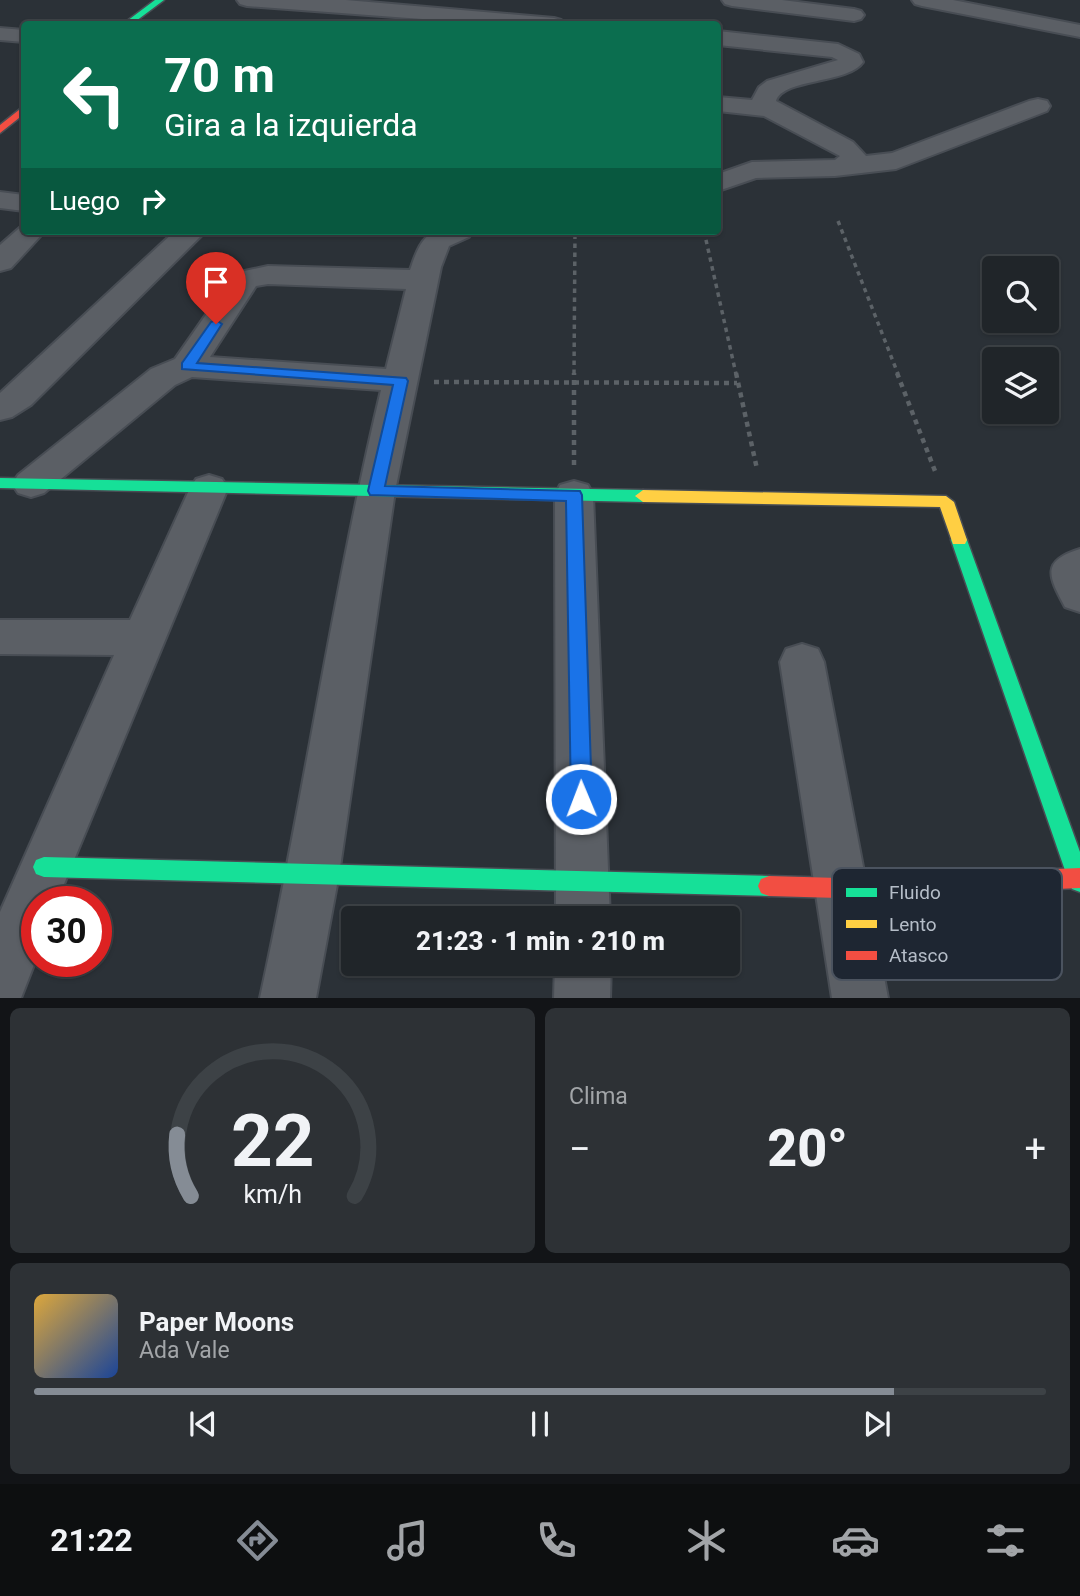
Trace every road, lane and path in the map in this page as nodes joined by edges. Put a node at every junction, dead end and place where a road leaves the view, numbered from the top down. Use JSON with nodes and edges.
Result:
{"nodes":[{"id":1,"x":160,"y":0,"type":"edge"},
{"id":2,"x":247,"y":0,"type":"edge"},
{"id":3,"x":732,"y":0,"type":"edge"},
{"id":4,"x":922,"y":0,"type":"edge"},
{"id":5,"x":373,"y":11,"type":"edge"},
{"id":6,"x":854,"y":15,"type":"dead end"},
{"id":7,"x":561,"y":20,"type":"edge"},
{"id":8,"x":131,"y":21,"type":"edge"},
{"id":9,"x":1080,"y":31,"type":"edge"},
{"id":10,"x":721,"y":38,"type":"edge"},
{"id":11,"x":721,"y":104,"type":"edge"},
{"id":12,"x":1038,"y":106,"type":"dead end"},
{"id":13,"x":770,"y":109,"type":"junction"},
{"id":14,"x":21,"y":112,"type":"edge"},
{"id":15,"x":0,"y":130,"type":"edge"},
{"id":16,"x":847,"y":164,"type":"junction"},
{"id":17,"x":721,"y":182,"type":"edge"},
{"id":18,"x":0,"y":200,"type":"edge"},
{"id":19,"x":21,"y":202,"type":"edge"},
{"id":20,"x":838,"y":220,"type":"dead end"},
{"id":21,"x":27,"y":235,"type":"edge"},
{"id":22,"x":188,"y":235,"type":"edge"},
{"id":23,"x":436,"y":235,"type":"edge"},
{"id":24,"x":575,"y":235,"type":"edge"},
{"id":25,"x":705,"y":235,"type":"edge"},
{"id":26,"x":0,"y":262,"type":"edge"},
{"id":27,"x":423,"y":281,"type":"junction"},
{"id":28,"x":187,"y":366,"type":"junction"},
{"id":29,"x":401,"y":381,"type":"junction"},
{"id":30,"x":575,"y":383,"type":"junction"},
{"id":31,"x":737,"y":383,"type":"junction"},
{"id":32,"x":0,"y":409,"type":"edge"},
{"id":33,"x":15,"y":483,"type":"edge"},
{"id":34,"x":209,"y":488,"type":"junction"},
{"id":35,"x":376,"y":491,"type":"junction"},
{"id":36,"x":574,"y":495,"type":"junction"},
{"id":37,"x":763,"y":497,"type":"junction"},
{"id":38,"x":946,"y":502,"type":"junction"},
{"id":39,"x":1080,"y":564,"type":"edge"},
{"id":40,"x":1080,"y":597,"type":"edge"},
{"id":41,"x":0,"y":637,"type":"edge"},
{"id":42,"x":144,"y":638,"type":"junction"},
{"id":43,"x":802,"y":662,"type":"dead end"},
{"id":44,"x":44,"y":866,"type":"junction"},
{"id":45,"x":836,"y":868,"type":"edge"},
{"id":46,"x":313,"y":874,"type":"junction"},
{"id":47,"x":1079,"y":879,"type":"edge"},
{"id":48,"x":832,"y":888,"type":"edge"},
{"id":49,"x":583,"y":900,"type":"edge"},
{"id":50,"x":583,"y":976,"type":"edge"},
{"id":51,"x":857,"y":980,"type":"edge"},
{"id":52,"x":0,"y":981,"type":"edge"},
{"id":53,"x":288,"y":998,"type":"edge"},
{"id":54,"x":582,"y":998,"type":"edge"},
{"id":55,"x":860,"y":998,"type":"edge"}],
"edges":[{"from":1,"to":8,"type":"street"},
{"from":2,"to":5,"type":"street"},
{"from":3,"to":6,"type":"street"},
{"from":4,"to":9,"type":"street"},
{"from":5,"to":7,"type":"street"},
{"from":10,"to":13,"type":"street"},
{"from":11,"to":13,"type":"street"},
{"from":12,"to":16,"type":"street"},
{"from":13,"to":16,"type":"street"},
{"from":14,"to":15,"type":"street"},
{"from":16,"to":17,"type":"street"},
{"from":18,"to":19,"type":"street"},
{"from":20,"to":38,"type":"path"},
{"from":21,"to":26,"type":"street"},
{"from":22,"to":32,"type":"street"},
{"from":23,"to":27,"type":"street"},
{"from":24,"to":30,"type":"path"},
{"from":25,"to":31,"type":"path"},
{"from":27,"to":28,"type":"street"},
{"from":27,"to":29,"type":"street"},
{"from":28,"to":29,"type":"street"},
{"from":28,"to":33,"type":"street"},
{"from":29,"to":30,"type":"path"},
{"from":29,"to":35,"type":"street"},
{"from":30,"to":31,"type":"path"},
{"from":30,"to":36,"type":"path"},
{"from":31,"to":37,"type":"path"},
{"from":33,"to":34,"type":"street"},
{"from":34,"to":35,"type":"street"},
{"from":34,"to":42,"type":"street"},
{"from":35,"to":36,"type":"street"},
{"from":35,"to":46,"type":"street"},
{"from":36,"to":37,"type":"street"},
{"from":36,"to":49,"type":"street"},
{"from":37,"to":38,"type":"street"},
{"from":38,"to":47,"type":"street"},
{"from":39,"to":40,"type":"street"},
{"from":41,"to":42,"type":"street"},
{"from":42,"to":44,"type":"street"},
{"from":43,"to":45,"type":"street"},
{"from":44,"to":46,"type":"street"},
{"from":44,"to":52,"type":"street"},
{"from":46,"to":49,"type":"street"},
{"from":46,"to":53,"type":"street"},
{"from":48,"to":49,"type":"street"},
{"from":50,"to":54,"type":"street"},
{"from":51,"to":55,"type":"street"}]}
